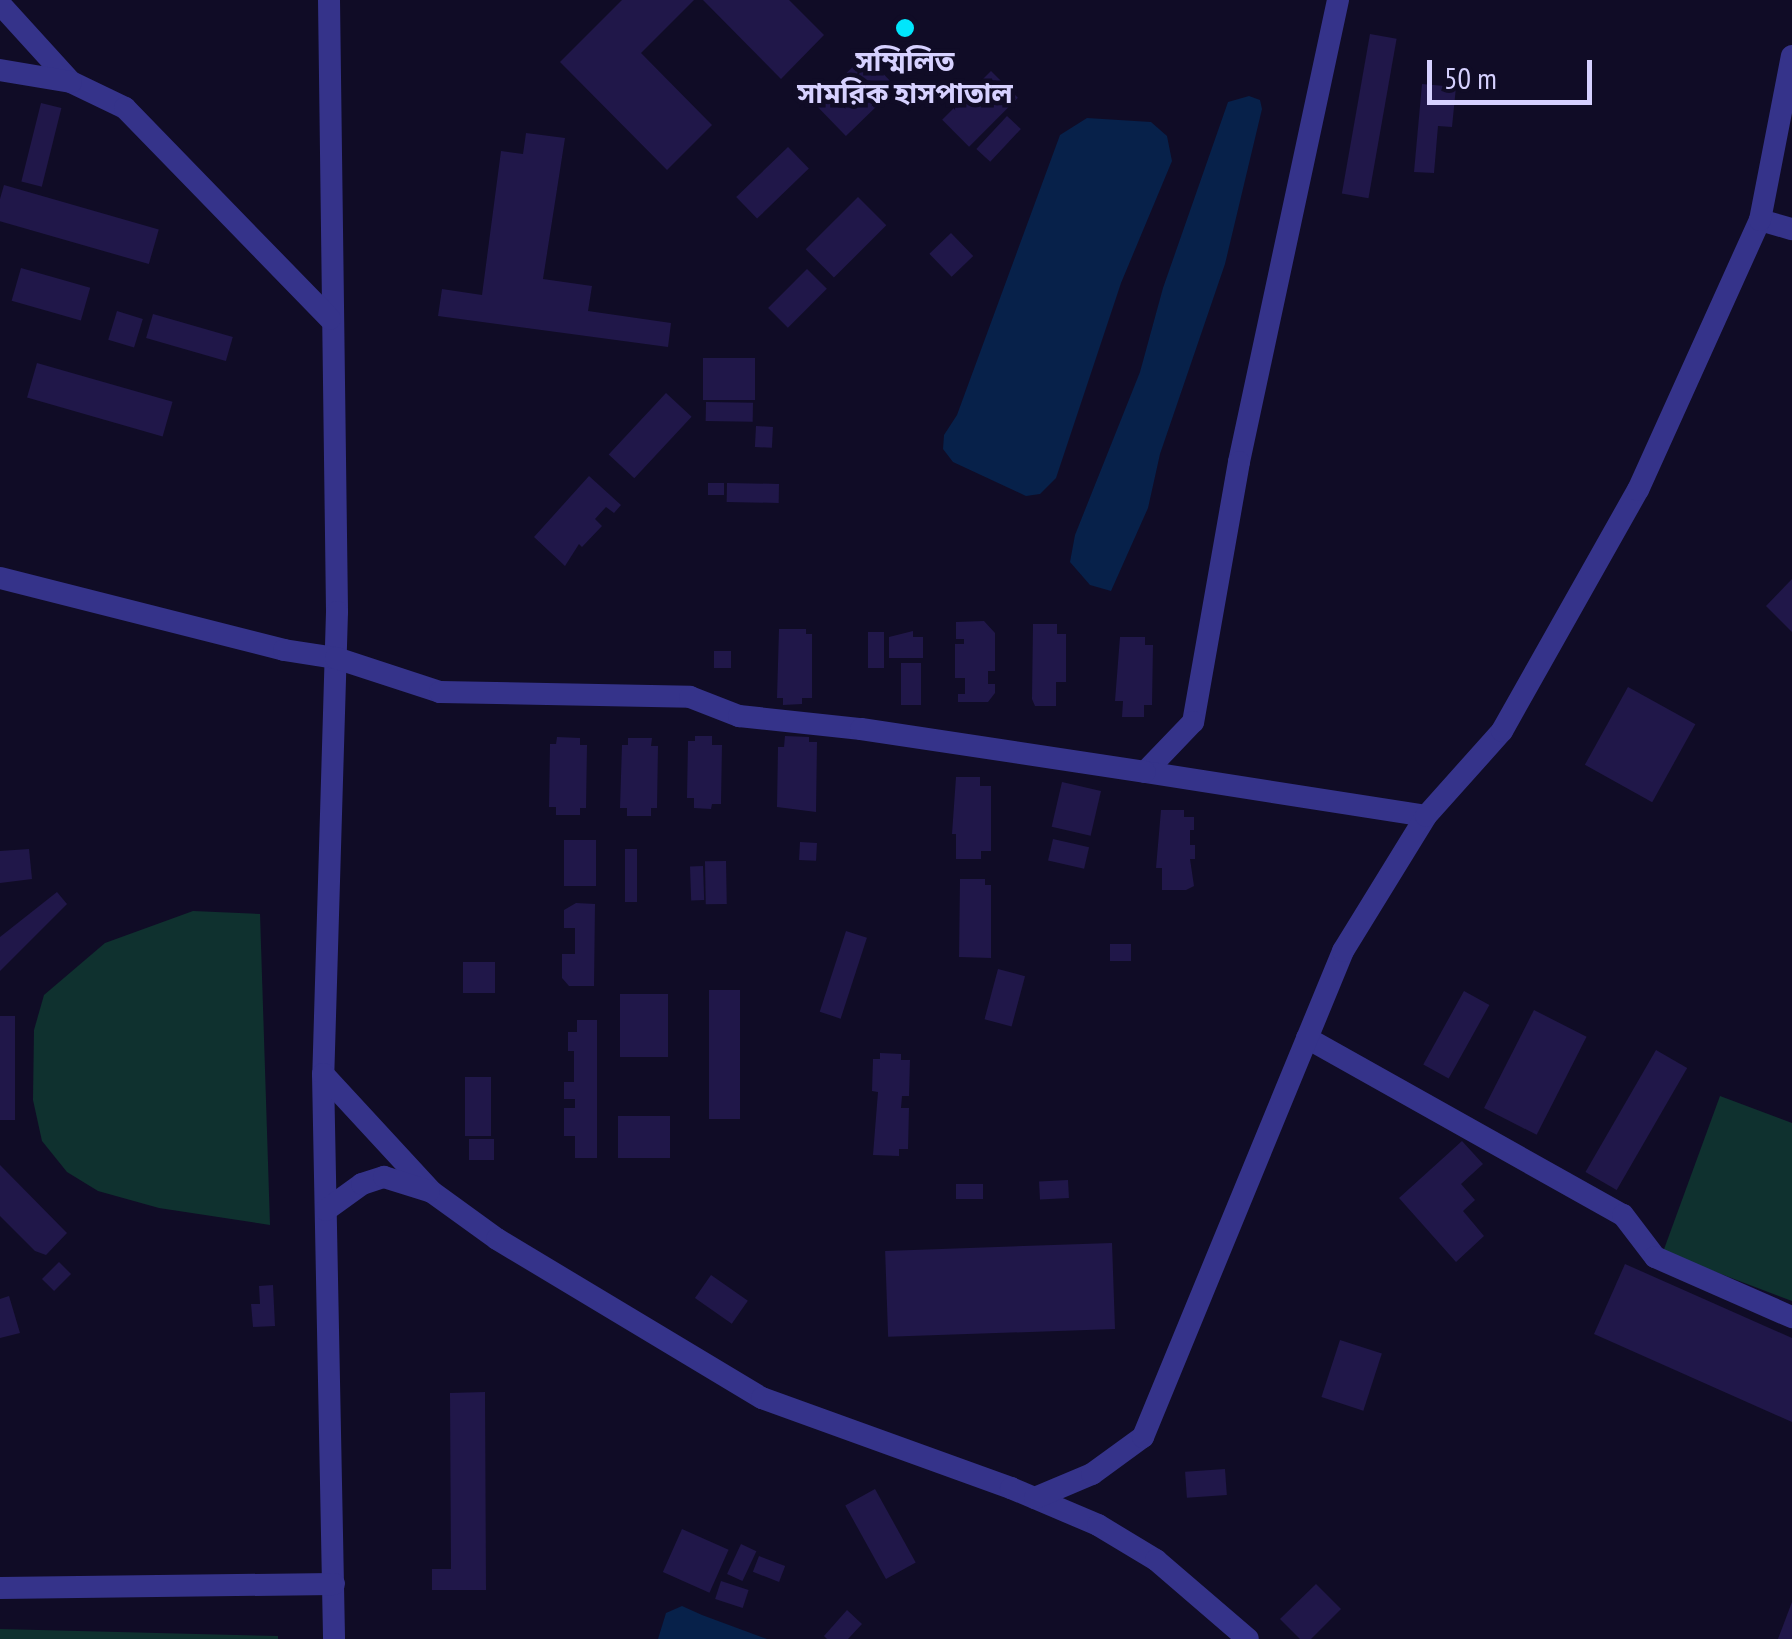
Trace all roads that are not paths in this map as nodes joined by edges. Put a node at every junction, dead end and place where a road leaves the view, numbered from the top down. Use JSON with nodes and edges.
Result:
{"nodes":[{"id":1,"x":329,"y":0,"type":"edge"},
{"id":2,"x":1338,"y":0,"type":"edge"},
{"id":3,"x":0,"y":4,"type":"edge"},
{"id":4,"x":1792,"y":56,"type":"edge"},
{"id":5,"x":0,"y":70,"type":"edge"},
{"id":6,"x":71,"y":82,"type":"junction"},
{"id":7,"x":1760,"y":220,"type":"junction"},
{"id":8,"x":1792,"y":229,"type":"edge"},
{"id":9,"x":330,"y":319,"type":"junction"},
{"id":10,"x":0,"y":578,"type":"edge"},
{"id":11,"x":336,"y":658,"type":"junction"},
{"id":12,"x":1145,"y":772,"type":"junction"},
{"id":13,"x":1426,"y":816,"type":"junction"},
{"id":14,"x":1307,"y":1038,"type":"junction"},
{"id":15,"x":324,"y":1074,"type":"junction"},
{"id":16,"x":432,"y":1192,"type":"junction"},
{"id":17,"x":326,"y":1210,"type":"junction"},
{"id":18,"x":1792,"y":1317,"type":"edge"},
{"id":19,"x":1036,"y":1498,"type":"junction"},
{"id":20,"x":334,"y":1584,"type":"junction"},
{"id":21,"x":0,"y":1588,"type":"edge"},
{"id":22,"x":334,"y":1639,"type":"edge"},
{"id":23,"x":1248,"y":1639,"type":"edge"}],
"edges":[{"from":1,"to":9,"type":"street"},
{"from":2,"to":12,"type":"street"},
{"from":3,"to":6,"type":"street"},
{"from":4,"to":7,"type":"street"},
{"from":5,"to":6,"type":"street"},
{"from":6,"to":9,"type":"street"},
{"from":7,"to":8,"type":"street"},
{"from":7,"to":13,"type":"street"},
{"from":9,"to":11,"type":"street"},
{"from":10,"to":11,"type":"street"},
{"from":11,"to":12,"type":"street"},
{"from":11,"to":15,"type":"street"},
{"from":12,"to":13,"type":"street"},
{"from":13,"to":14,"type":"street"},
{"from":14,"to":18,"type":"street"},
{"from":14,"to":19,"type":"street"},
{"from":15,"to":16,"type":"street"},
{"from":15,"to":17,"type":"street"},
{"from":16,"to":17,"type":"street"},
{"from":16,"to":19,"type":"street"},
{"from":17,"to":20,"type":"street"},
{"from":19,"to":23,"type":"street"},
{"from":20,"to":21,"type":"street"},
{"from":20,"to":22,"type":"street"}]}
